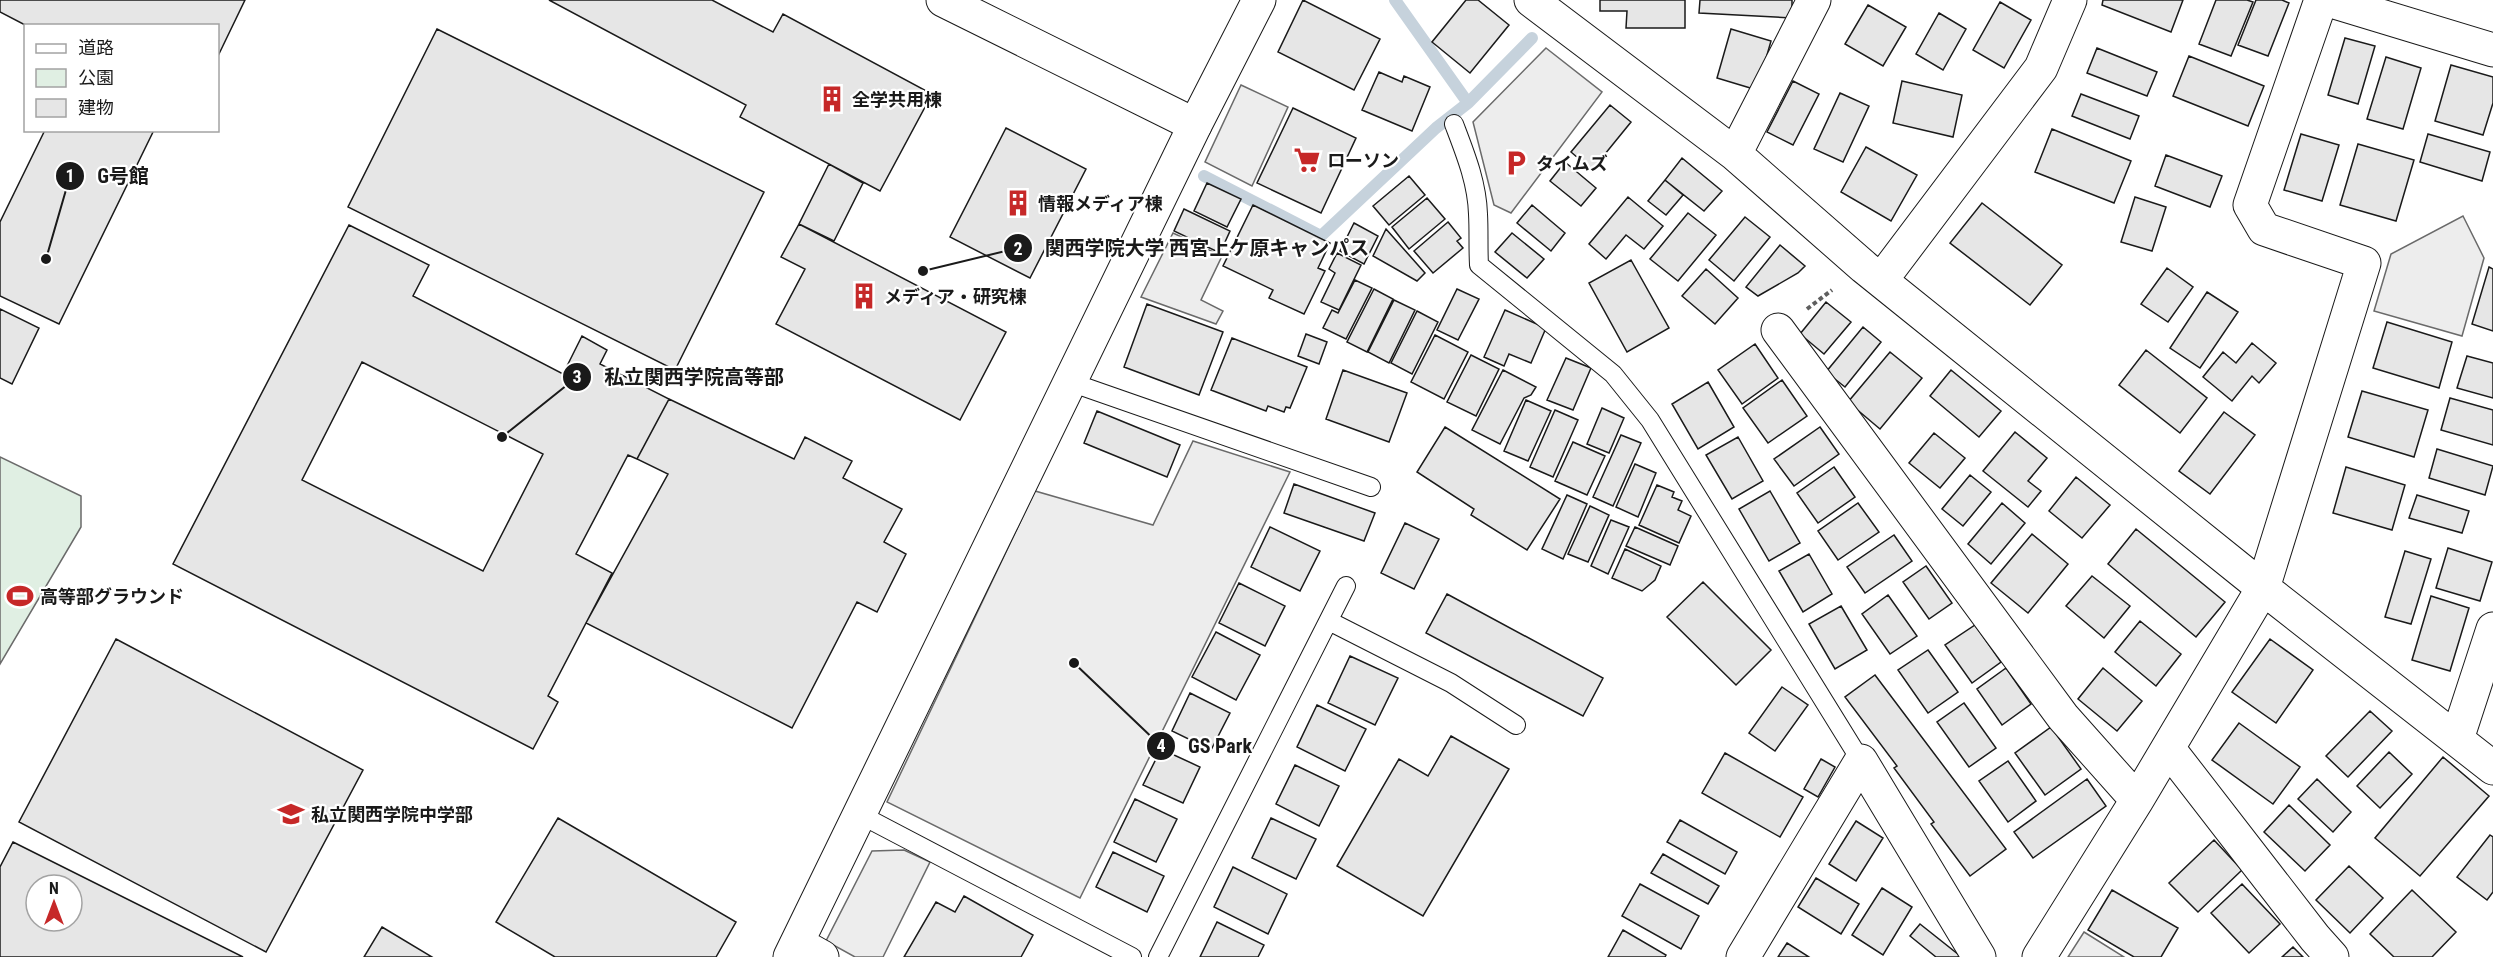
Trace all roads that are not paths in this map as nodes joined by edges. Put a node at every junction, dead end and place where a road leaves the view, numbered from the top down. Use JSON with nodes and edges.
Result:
{"nodes":[{"id":1,"x":943,"y":0,"type":"edge"},
{"id":2,"x":1259,"y":0,"type":"edge"},
{"id":3,"x":1814,"y":0,"type":"edge"},
{"id":4,"x":2070,"y":0,"type":"edge"},
{"id":5,"x":2321,"y":0,"type":"edge"},
{"id":6,"x":2328,"y":0,"type":"edge"},
{"id":7,"x":1544,"y":4,"type":"edge"},
{"id":8,"x":2493,"y":50,"type":"edge"},
{"id":9,"x":1454,"y":124,"type":"dead end"},
{"id":10,"x":1195,"y":125,"type":"junction"},
{"id":11,"x":1735,"y":154,"type":"junction"},
{"id":12,"x":1873,"y":273,"type":"junction"},
{"id":13,"x":1778,"y":330,"type":"road end"},
{"id":14,"x":1070,"y":382,"type":"junction"},
{"id":15,"x":1371,"y":487,"type":"dead end"},
{"id":16,"x":1346,"y":586,"type":"dead end"},
{"id":17,"x":2263,"y":588,"type":"junction"},
{"id":18,"x":1329,"y":621,"type":"junction"},
{"id":19,"x":2493,"y":629,"type":"edge"},
{"id":20,"x":1516,"y":725,"type":"dead end"},
{"id":21,"x":2457,"y":739,"type":"junction"},
{"id":22,"x":2168,"y":748,"type":"junction"},
{"id":23,"x":1861,"y":761,"type":"junction"},
{"id":24,"x":2493,"y":768,"type":"edge"},
{"id":25,"x":2137,"y":800,"type":"junction"},
{"id":26,"x":860,"y":813,"type":"junction"},
{"id":27,"x":803,"y":952,"type":"edge"},
{"id":28,"x":1132,"y":957,"type":"edge"},
{"id":29,"x":1158,"y":957,"type":"edge"},
{"id":30,"x":1743,"y":957,"type":"edge"},
{"id":31,"x":1979,"y":957,"type":"edge"},
{"id":32,"x":2039,"y":957,"type":"edge"},
{"id":33,"x":2332,"y":957,"type":"edge"}],
"edges":[{"from":1,"to":10,"type":"street"},
{"from":2,"to":10,"type":"street"},
{"from":3,"to":11,"type":"street"},
{"from":4,"to":12,"type":"street"},
{"from":5,"to":17,"type":"street"},
{"from":6,"to":8,"type":"street"},
{"from":7,"to":11,"type":"street"},
{"from":9,"to":23,"type":"lane"},
{"from":10,"to":14,"type":"street"},
{"from":11,"to":12,"type":"street"},
{"from":12,"to":17,"type":"street"},
{"from":13,"to":25,"type":"street"},
{"from":14,"to":15,"type":"lane"},
{"from":14,"to":26,"type":"street"},
{"from":16,"to":18,"type":"lane"},
{"from":17,"to":21,"type":"street"},
{"from":17,"to":22,"type":"street"},
{"from":18,"to":20,"type":"lane"},
{"from":18,"to":29,"type":"lane"},
{"from":19,"to":21,"type":"street"},
{"from":21,"to":24,"type":"street"},
{"from":22,"to":25,"type":"street"},
{"from":22,"to":33,"type":"street"},
{"from":23,"to":30,"type":"street"},
{"from":23,"to":31,"type":"street"},
{"from":25,"to":32,"type":"street"},
{"from":26,"to":27,"type":"street"},
{"from":26,"to":28,"type":"lane"}]}
